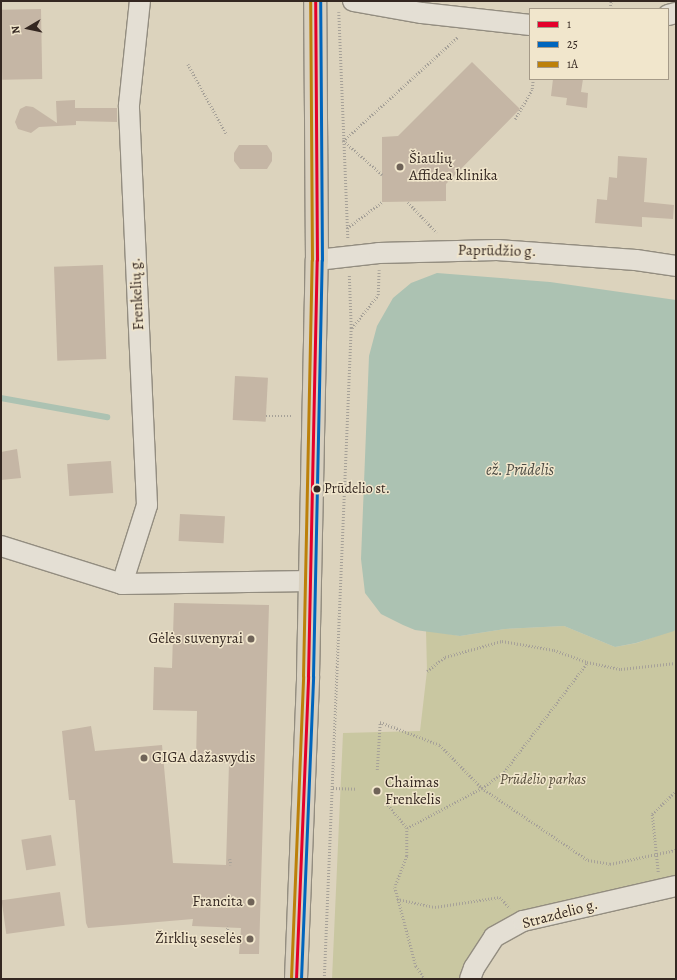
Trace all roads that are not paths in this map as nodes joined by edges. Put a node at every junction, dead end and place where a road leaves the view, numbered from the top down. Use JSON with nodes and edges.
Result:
{"nodes":[{"id":1,"x":140,"y":1,"type":"edge"},
{"id":2,"x":315,"y":1,"type":"edge"},
{"id":3,"x":346,"y":5,"type":"edge"},
{"id":4,"x":529,"y":25,"type":"edge"},
{"id":5,"x":317,"y":260,"type":"junction"},
{"id":6,"x":676,"y":266,"type":"edge"},
{"id":7,"x":1,"y":546,"type":"edge"},
{"id":8,"x":310,"y":581,"type":"junction"},
{"id":9,"x":122,"y":584,"type":"junction"},
{"id":10,"x":676,"y":886,"type":"edge"},
{"id":11,"x":296,"y":979,"type":"edge"},
{"id":12,"x":470,"y":979,"type":"edge"}],
"edges":[{"from":1,"to":9,"type":"street","name":"Frenkelių g."},
{"from":2,"to":5,"type":"highway"},
{"from":3,"to":4,"type":"street"},
{"from":5,"to":6,"type":"street","name":"Paprūdžio g."},
{"from":5,"to":8,"type":"highway"},
{"from":7,"to":9,"type":"street"},
{"from":8,"to":9,"type":"street"},
{"from":8,"to":11,"type":"highway"},
{"from":10,"to":12,"type":"street","name":"Strazdelio g."}]}
